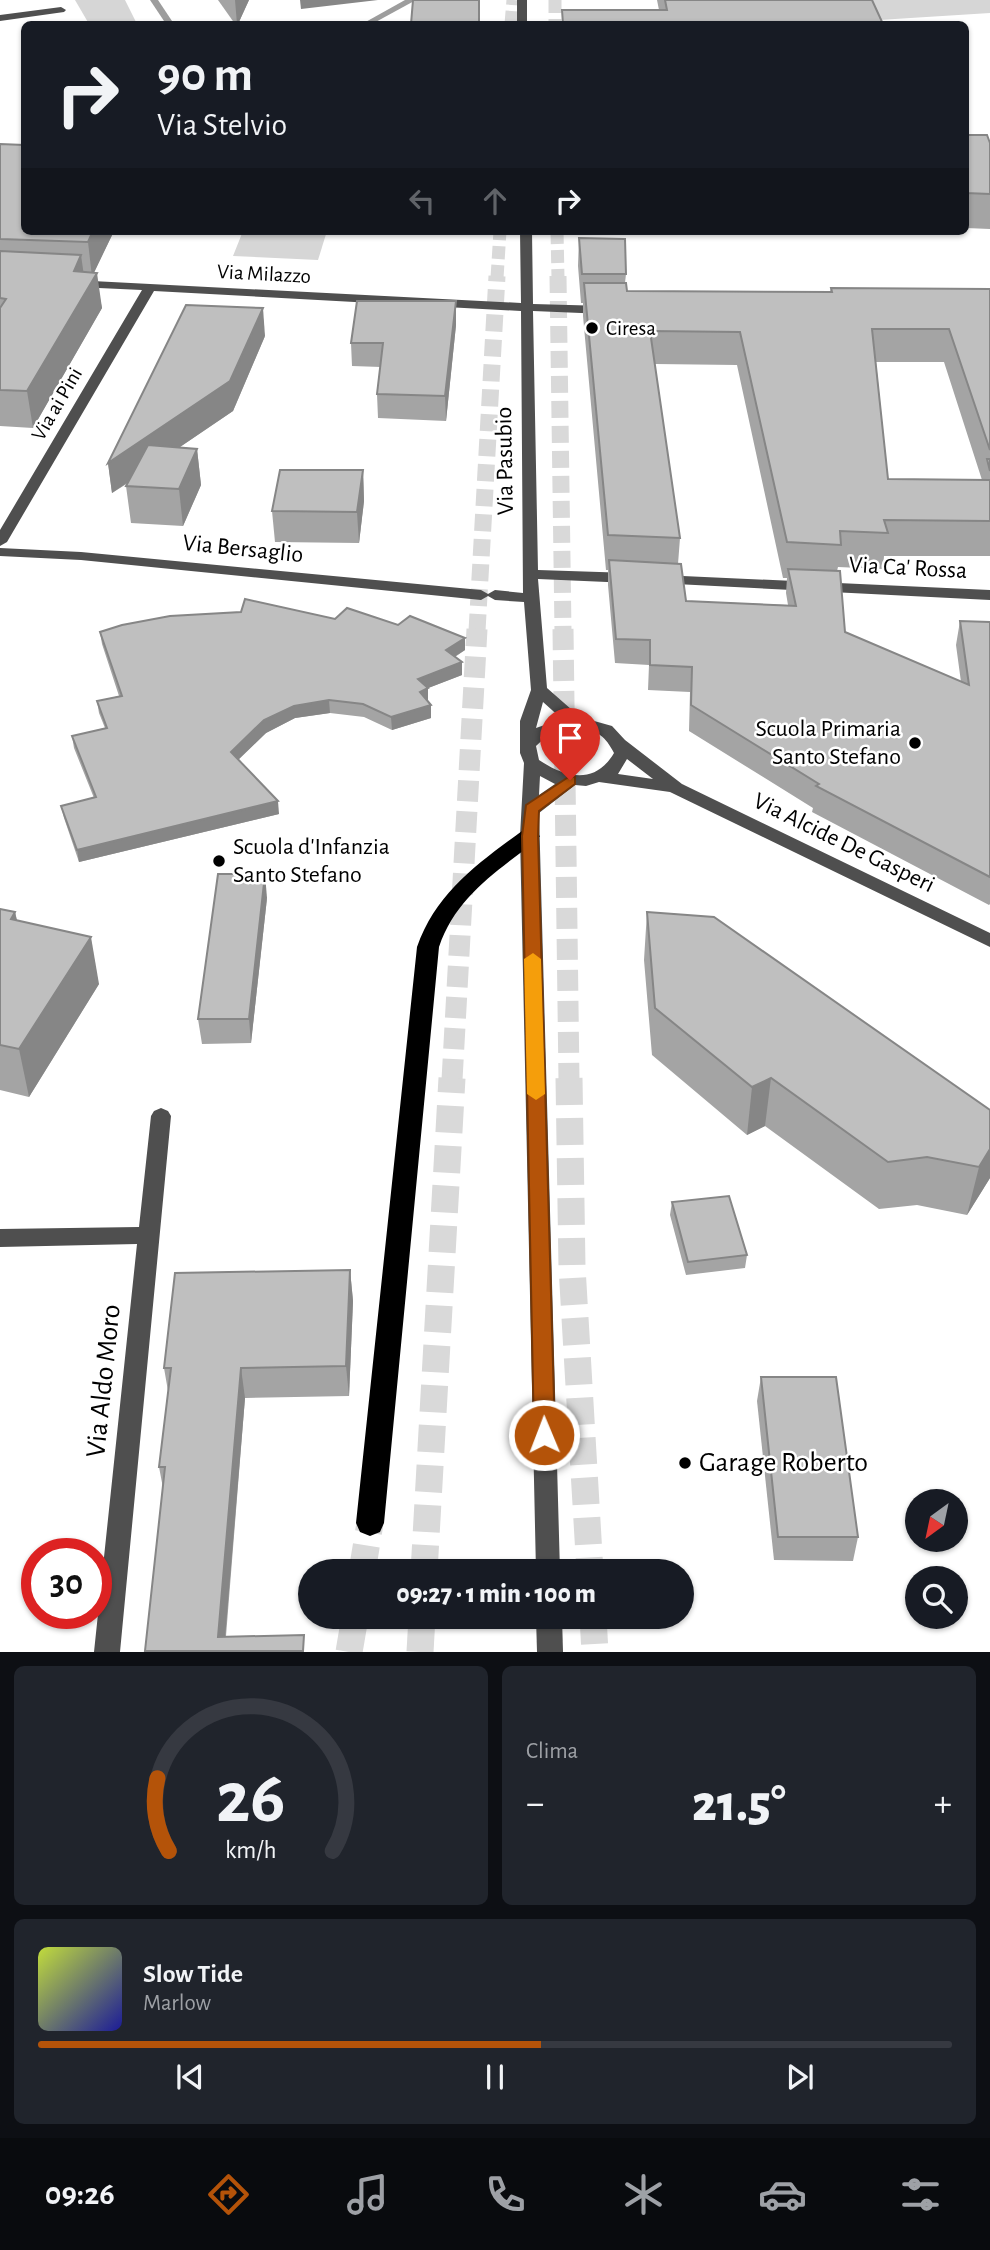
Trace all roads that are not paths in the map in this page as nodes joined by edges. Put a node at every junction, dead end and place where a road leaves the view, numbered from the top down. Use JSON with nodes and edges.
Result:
{"nodes":[{"id":1,"x":522,"y":2,"type":"edge"},
{"id":2,"x":62,"y":9,"type":"edge"},
{"id":3,"x":0,"y":18,"type":"edge"},
{"id":4,"x":522,"y":21,"type":"edge"},
{"id":5,"x":526,"y":235,"type":"edge"},
{"id":6,"x":68,"y":283,"type":"edge"},
{"id":7,"x":150,"y":287,"type":"junction"},
{"id":8,"x":527,"y":308,"type":"junction"},
{"id":9,"x":621,"y":310,"type":"edge"},
{"id":10,"x":0,"y":542,"type":"edge"},
{"id":11,"x":0,"y":552,"type":"edge"},
{"id":12,"x":531,"y":574,"type":"junction"},
{"id":13,"x":990,"y":595,"type":"edge"},
{"id":14,"x":531,"y":598,"type":"junction"},
{"id":15,"x":539,"y":690,"type":"junction"},
{"id":16,"x":576,"y":722,"type":"junction"},
{"id":17,"x":529,"y":744,"type":"junction"},
{"id":18,"x":620,"y":744,"type":"junction"},
{"id":19,"x":532,"y":763,"type":"junction"},
{"id":20,"x":601,"y":776,"type":"junction"},
{"id":21,"x":570,"y":780,"type":"junction"},
{"id":22,"x":676,"y":788,"type":"junction"},
{"id":23,"x":532,"y":809,"type":"junction"},
{"id":24,"x":530,"y":836,"type":"junction"},
{"id":25,"x":990,"y":941,"type":"edge"},
{"id":26,"x":161,"y":1116,"type":"dead end"},
{"id":27,"x":149,"y":1235,"type":"junction"},
{"id":28,"x":0,"y":1238,"type":"edge"},
{"id":29,"x":370,"y":1524,"type":"tunnel mouth"},
{"id":30,"x":548,"y":1559,"type":"edge"},
{"id":31,"x":549,"y":1629,"type":"edge"},
{"id":32,"x":107,"y":1651,"type":"edge"},
{"id":33,"x":550,"y":1651,"type":"edge"}],
"edges":[{"from":1,"to":4,"type":"street"},
{"from":2,"to":3,"type":"street"},
{"from":5,"to":8,"type":"street","name":"Via Pasubio"},
{"from":6,"to":7,"type":"street","name":"Via Milazzo"},
{"from":7,"to":8,"type":"street","name":"Via Milazzo"},
{"from":7,"to":10,"type":"street","name":"Via ai Pini"},
{"from":8,"to":9,"type":"street","name":"Via Milazzo"},
{"from":8,"to":12,"type":"street","name":"Via Pasubio"},
{"from":11,"to":14,"type":"street","name":"Via Bersaglio"},
{"from":12,"to":13,"type":"street","name":"Via Ca' Rossa"},
{"from":12,"to":14,"type":"street","name":"Via Pasubio"},
{"from":14,"to":15,"type":"street","name":"Via Pasubio"},
{"from":15,"to":16,"type":"street"},
{"from":15,"to":17,"type":"street","name":"Via Pasubio"},
{"from":16,"to":17,"type":"street"},
{"from":16,"to":18,"type":"street"},
{"from":17,"to":19,"type":"street"},
{"from":18,"to":20,"type":"street"},
{"from":18,"to":22,"type":"street","name":"Via Alcide De Gasperi"},
{"from":19,"to":21,"type":"street"},
{"from":19,"to":23,"type":"street"},
{"from":20,"to":21,"type":"street"},
{"from":20,"to":22,"type":"street","name":"Via Alcide De Gasperi"},
{"from":21,"to":23,"type":"street"},
{"from":22,"to":25,"type":"street","name":"Via Alcide De Gasperi"},
{"from":23,"to":24,"type":"street"},
{"from":24,"to":29,"type":"highway"},
{"from":24,"to":30,"type":"street"},
{"from":26,"to":27,"type":"street","name":"Via Aldo Moro"},
{"from":27,"to":28,"type":"street"},
{"from":27,"to":32,"type":"street","name":"Via Aldo Moro"},
{"from":31,"to":33,"type":"street"}]}
